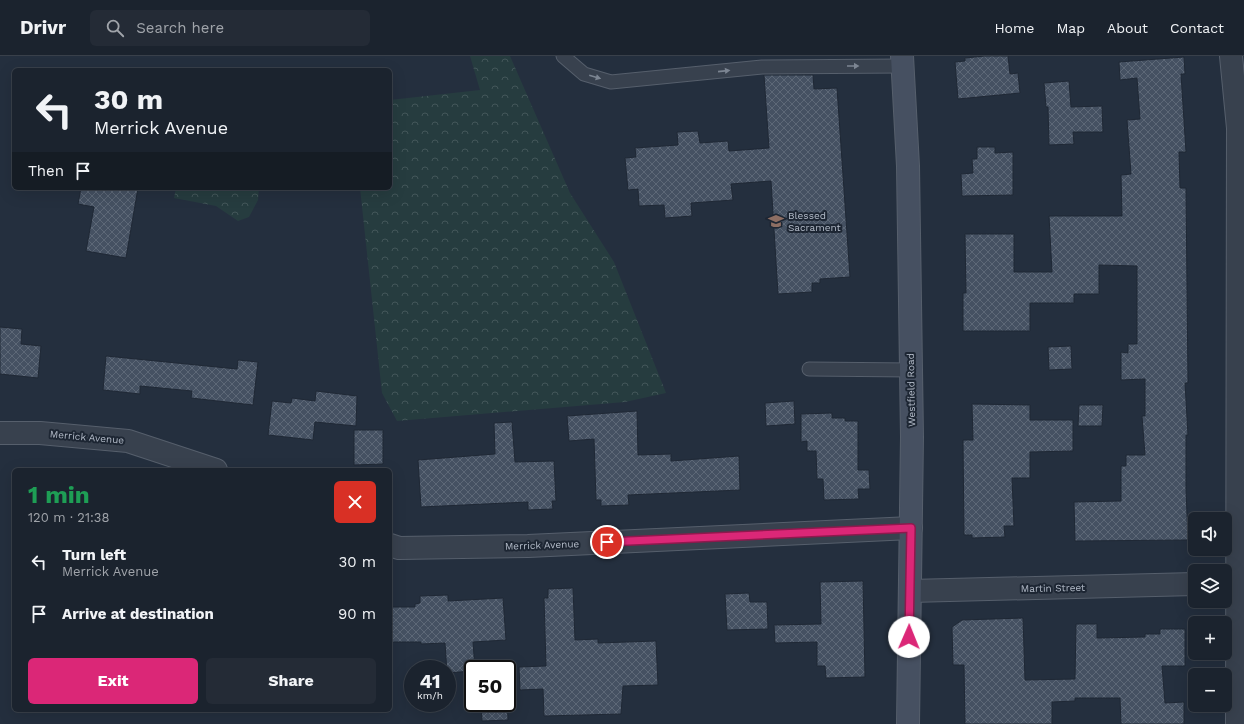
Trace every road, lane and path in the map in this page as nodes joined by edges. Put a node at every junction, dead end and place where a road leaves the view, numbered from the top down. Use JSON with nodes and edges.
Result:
{"nodes":[{"id":1,"x":563,"y":56,"type":"edge"},
{"id":2,"x":1231,"y":56,"type":"edge"},
{"id":3,"x":902,"y":61,"type":"edge"},
{"id":4,"x":1241,"y":128,"type":"edge"},
{"id":5,"x":809,"y":368,"type":"dead end"},
{"id":6,"x":911,"y":370,"type":"junction"},
{"id":7,"x":0,"y":433,"type":"edge"},
{"id":8,"x":210,"y":468,"type":"edge"},
{"id":9,"x":911,"y":528,"type":"junction"},
{"id":10,"x":392,"y":546,"type":"edge"},
{"id":11,"x":1236,"y":583,"type":"edge"},
{"id":12,"x":1188,"y":584,"type":"edge"},
{"id":13,"x":910,"y":591,"type":"junction"},
{"id":14,"x":908,"y":724,"type":"edge"},
{"id":15,"x":1237,"y":724,"type":"edge"}],
"edges":[{"from":1,"to":3,"type":"lane","one_way":true},
{"from":2,"to":4,"type":"street"},
{"from":3,"to":6,"type":"main road","name":"Westfield Road"},
{"from":4,"to":11,"type":"street"},
{"from":5,"to":6,"type":"lane"},
{"from":6,"to":9,"type":"main road","name":"Westfield Road"},
{"from":7,"to":8,"type":"street","name":"Merrick Avenue"},
{"from":9,"to":10,"type":"street","name":"Merrick Avenue"},
{"from":9,"to":13,"type":"main road","name":"Westfield Road"},
{"from":11,"to":15,"type":"street"},
{"from":12,"to":13,"type":"street","name":"Martin Street"},
{"from":13,"to":14,"type":"main road","name":"Westfield Road"}]}
